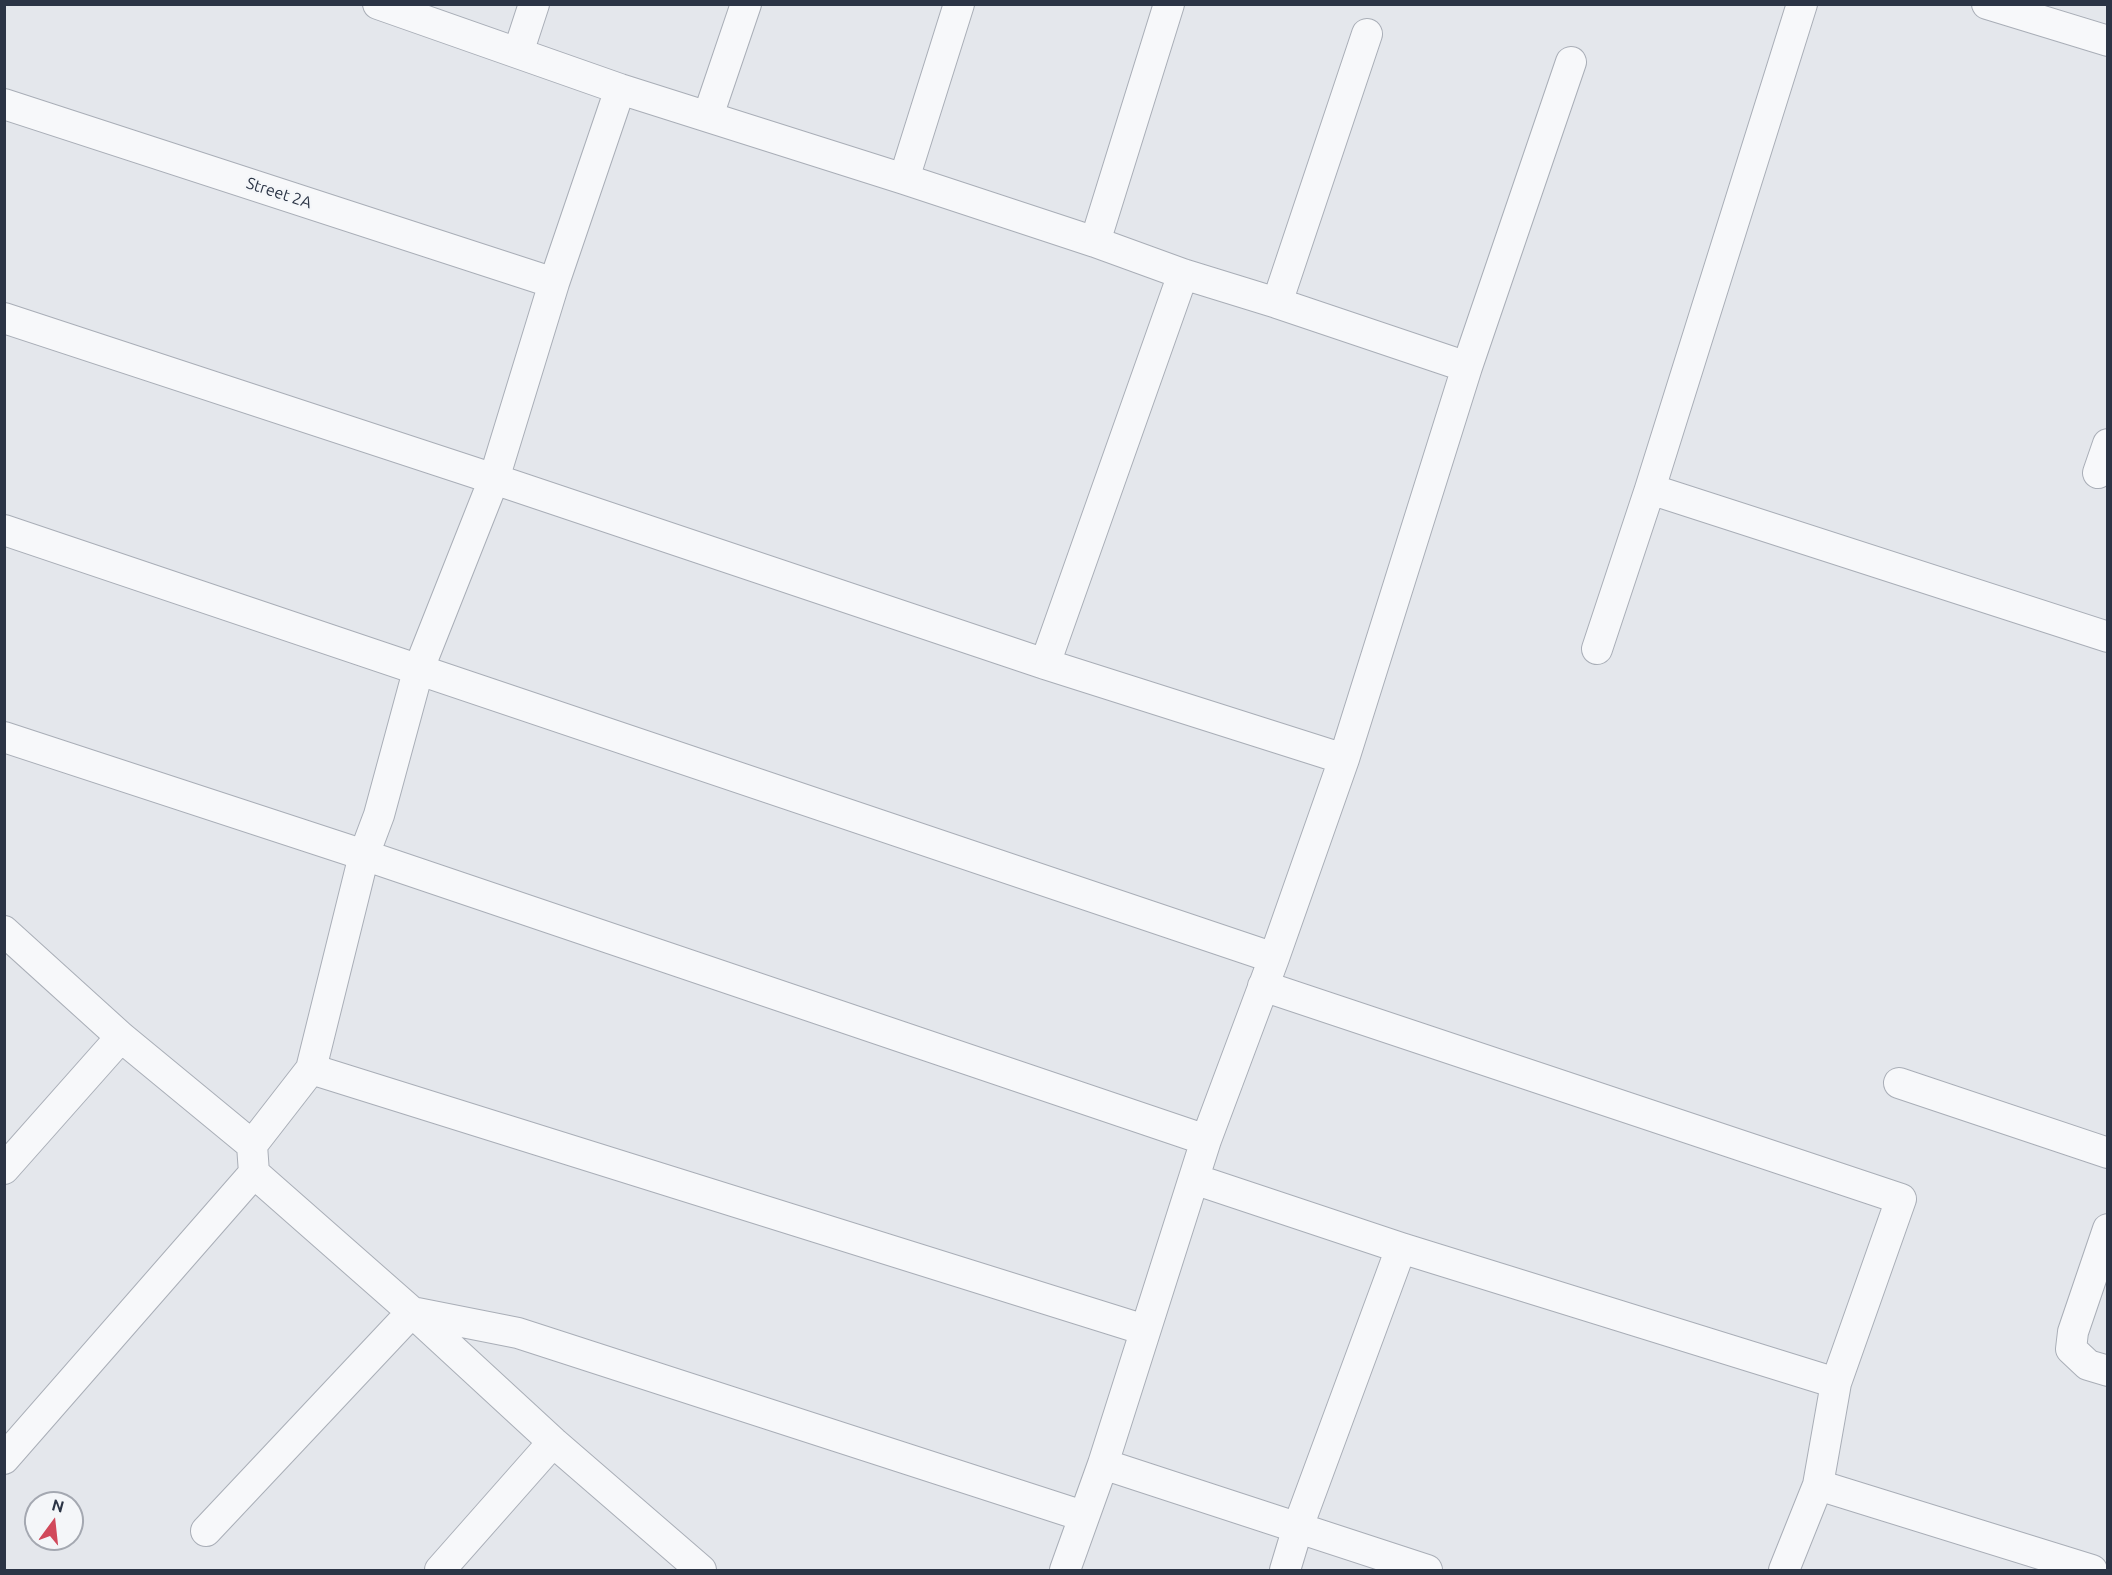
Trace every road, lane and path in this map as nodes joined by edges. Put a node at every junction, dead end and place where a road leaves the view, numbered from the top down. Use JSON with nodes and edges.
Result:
{"nodes":[{"id":1,"x":378,"y":4,"type":"edge"},
{"id":2,"x":534,"y":4,"type":"edge"},
{"id":3,"x":746,"y":4,"type":"edge"},
{"id":4,"x":959,"y":4,"type":"edge"},
{"id":5,"x":1169,"y":4,"type":"edge"},
{"id":6,"x":1802,"y":4,"type":"edge"},
{"id":7,"x":1987,"y":4,"type":"edge"},
{"id":8,"x":1367,"y":34,"type":"dead end"},
{"id":9,"x":2108,"y":41,"type":"edge"},
{"id":10,"x":518,"y":53,"type":"junction"},
{"id":11,"x":1571,"y":62,"type":"dead end"},
{"id":12,"x":620,"y":89,"type":"junction"},
{"id":13,"x":4,"y":104,"type":"edge"},
{"id":14,"x":708,"y":116,"type":"junction"},
{"id":15,"x":904,"y":179,"type":"junction"},
{"id":16,"x":1095,"y":242,"type":"junction"},
{"id":17,"x":1183,"y":274,"type":"junction"},
{"id":18,"x":554,"y":283,"type":"junction"},
{"id":19,"x":1277,"y":303,"type":"junction"},
{"id":20,"x":4,"y":318,"type":"edge"},
{"id":21,"x":1467,"y":367,"type":"junction"},
{"id":22,"x":2108,"y":444,"type":"edge"},
{"id":23,"x":2098,"y":473,"type":"dead end"},
{"id":24,"x":494,"y":479,"type":"junction"},
{"id":25,"x":1650,"y":489,"type":"junction"},
{"id":26,"x":4,"y":530,"type":"edge"},
{"id":27,"x":2108,"y":637,"type":"edge"},
{"id":28,"x":1597,"y":649,"type":"dead end"},
{"id":29,"x":1045,"y":664,"type":"junction"},
{"id":30,"x":418,"y":671,"type":"junction"},
{"id":31,"x":4,"y":737,"type":"edge"},
{"id":32,"x":1344,"y":759,"type":"junction"},
{"id":33,"x":364,"y":855,"type":"junction"},
{"id":34,"x":4,"y":931,"type":"edge"},
{"id":35,"x":1274,"y":958,"type":"junction"},
{"id":36,"x":1263,"y":986,"type":"junction"},
{"id":37,"x":122,"y":1037,"type":"junction"},
{"id":38,"x":311,"y":1070,"type":"junction"},
{"id":39,"x":1899,"y":1083,"type":"dead end"},
{"id":40,"x":1206,"y":1140,"type":"junction"},
{"id":41,"x":2108,"y":1153,"type":"edge"},
{"id":42,"x":253,"y":1159,"type":"junction"},
{"id":43,"x":4,"y":1169,"type":"edge"},
{"id":44,"x":1194,"y":1179,"type":"junction"},
{"id":45,"x":2108,"y":1229,"type":"edge"},
{"id":46,"x":1401,"y":1248,"type":"junction"},
{"id":47,"x":412,"y":1312,"type":"junction"},
{"id":48,"x":1145,"y":1330,"type":"junction"},
{"id":49,"x":2108,"y":1371,"type":"edge"},
{"id":50,"x":1836,"y":1383,"type":"junction"},
{"id":51,"x":553,"y":1442,"type":"junction"},
{"id":52,"x":4,"y":1459,"type":"edge"},
{"id":53,"x":1103,"y":1464,"type":"junction"},
{"id":54,"x":1818,"y":1485,"type":"junction"},
{"id":55,"x":1083,"y":1515,"type":"junction"},
{"id":56,"x":1298,"y":1527,"type":"junction"},
{"id":57,"x":206,"y":1532,"type":"dead end"},
{"id":58,"x":440,"y":1570,"type":"edge"},
{"id":59,"x":701,"y":1570,"type":"edge"},
{"id":60,"x":1065,"y":1570,"type":"edge"},
{"id":61,"x":1285,"y":1570,"type":"edge"},
{"id":62,"x":1427,"y":1570,"type":"edge"},
{"id":63,"x":1784,"y":1570,"type":"edge"},
{"id":64,"x":2092,"y":1570,"type":"edge"}],
"edges":[{"from":1,"to":10,"type":"street"},
{"from":2,"to":10,"type":"street"},
{"from":3,"to":14,"type":"street"},
{"from":4,"to":15,"type":"street"},
{"from":5,"to":16,"type":"street"},
{"from":6,"to":25,"type":"street"},
{"from":7,"to":9,"type":"street"},
{"from":8,"to":19,"type":"street"},
{"from":10,"to":12,"type":"street"},
{"from":11,"to":21,"type":"street"},
{"from":12,"to":14,"type":"street"},
{"from":12,"to":18,"type":"street"},
{"from":13,"to":18,"type":"street","name":"Street 2A"},
{"from":14,"to":15,"type":"street"},
{"from":15,"to":16,"type":"street"},
{"from":16,"to":17,"type":"street"},
{"from":17,"to":19,"type":"street"},
{"from":17,"to":29,"type":"street"},
{"from":18,"to":24,"type":"street"},
{"from":19,"to":21,"type":"street"},
{"from":20,"to":24,"type":"street"},
{"from":21,"to":32,"type":"street"},
{"from":22,"to":23,"type":"street"},
{"from":24,"to":29,"type":"street"},
{"from":24,"to":30,"type":"street"},
{"from":25,"to":27,"type":"street"},
{"from":25,"to":28,"type":"street"},
{"from":26,"to":30,"type":"street"},
{"from":29,"to":32,"type":"street"},
{"from":30,"to":33,"type":"street"},
{"from":30,"to":35,"type":"street"},
{"from":31,"to":33,"type":"street"},
{"from":32,"to":35,"type":"street"},
{"from":33,"to":38,"type":"street"},
{"from":33,"to":40,"type":"street"},
{"from":34,"to":37,"type":"street"},
{"from":35,"to":36,"type":"street"},
{"from":36,"to":40,"type":"street"},
{"from":36,"to":50,"type":"street"},
{"from":37,"to":42,"type":"street"},
{"from":37,"to":43,"type":"street"},
{"from":38,"to":42,"type":"street"},
{"from":38,"to":48,"type":"street"},
{"from":39,"to":41,"type":"street"},
{"from":40,"to":44,"type":"street"},
{"from":42,"to":47,"type":"street"},
{"from":42,"to":52,"type":"street"},
{"from":44,"to":46,"type":"street"},
{"from":44,"to":48,"type":"street"},
{"from":45,"to":49,"type":"street"},
{"from":46,"to":50,"type":"street"},
{"from":46,"to":56,"type":"street"},
{"from":47,"to":51,"type":"street"},
{"from":47,"to":55,"type":"street"},
{"from":47,"to":57,"type":"street"},
{"from":48,"to":53,"type":"street"},
{"from":50,"to":54,"type":"street"},
{"from":51,"to":58,"type":"street"},
{"from":51,"to":59,"type":"street"},
{"from":53,"to":55,"type":"street"},
{"from":53,"to":56,"type":"street"},
{"from":54,"to":63,"type":"street"},
{"from":54,"to":64,"type":"street"},
{"from":55,"to":60,"type":"street"},
{"from":56,"to":61,"type":"street"},
{"from":56,"to":62,"type":"street"}]}
